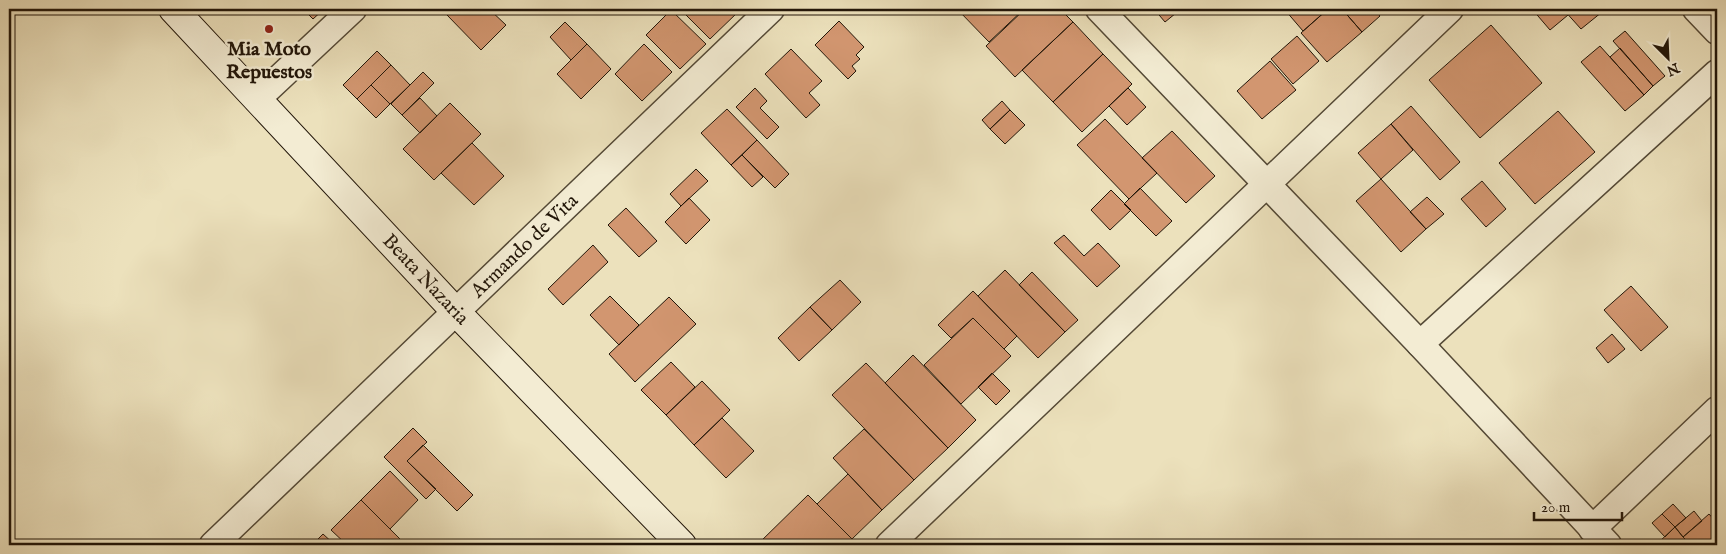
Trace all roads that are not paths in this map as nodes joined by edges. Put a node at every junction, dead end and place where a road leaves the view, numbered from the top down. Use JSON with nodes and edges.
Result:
{"nodes":[{"id":1,"x":173,"y":9,"type":"edge"},
{"id":2,"x":353,"y":9,"type":"edge"},
{"id":3,"x":771,"y":9,"type":"edge"},
{"id":4,"x":1100,"y":9,"type":"edge"},
{"id":5,"x":1450,"y":9,"type":"edge"},
{"id":6,"x":1696,"y":9,"type":"edge"},
{"id":7,"x":1717,"y":31,"type":"edge"},
{"id":8,"x":1717,"y":73,"type":"edge"},
{"id":9,"x":257,"y":99,"type":"junction"},
{"id":10,"x":1267,"y":184,"type":"junction"},
{"id":11,"x":456,"y":312,"type":"junction"},
{"id":12,"x":1420,"y":344,"type":"junction"},
{"id":13,"x":1717,"y":410,"type":"edge"},
{"id":14,"x":1600,"y":537,"type":"edge"},
{"id":15,"x":213,"y":545,"type":"edge"},
{"id":16,"x":682,"y":545,"type":"edge"},
{"id":17,"x":889,"y":545,"type":"edge"}],
"edges":[{"from":1,"to":9,"type":"main road","name":"Beata Nazaria"},
{"from":2,"to":9,"type":"street"},
{"from":3,"to":11,"type":"street","name":"Armando de Vita"},
{"from":4,"to":10,"type":"street"},
{"from":5,"to":10,"type":"street"},
{"from":6,"to":7,"type":"street"},
{"from":8,"to":12,"type":"street"},
{"from":9,"to":11,"type":"main road","name":"Beata Nazaria"},
{"from":10,"to":12,"type":"street"},
{"from":10,"to":17,"type":"street"},
{"from":11,"to":15,"type":"street","name":"Armando de Vita"},
{"from":11,"to":16,"type":"main road","name":"Beata Nazaria"},
{"from":12,"to":14,"type":"street"},
{"from":13,"to":14,"type":"street"}]}
